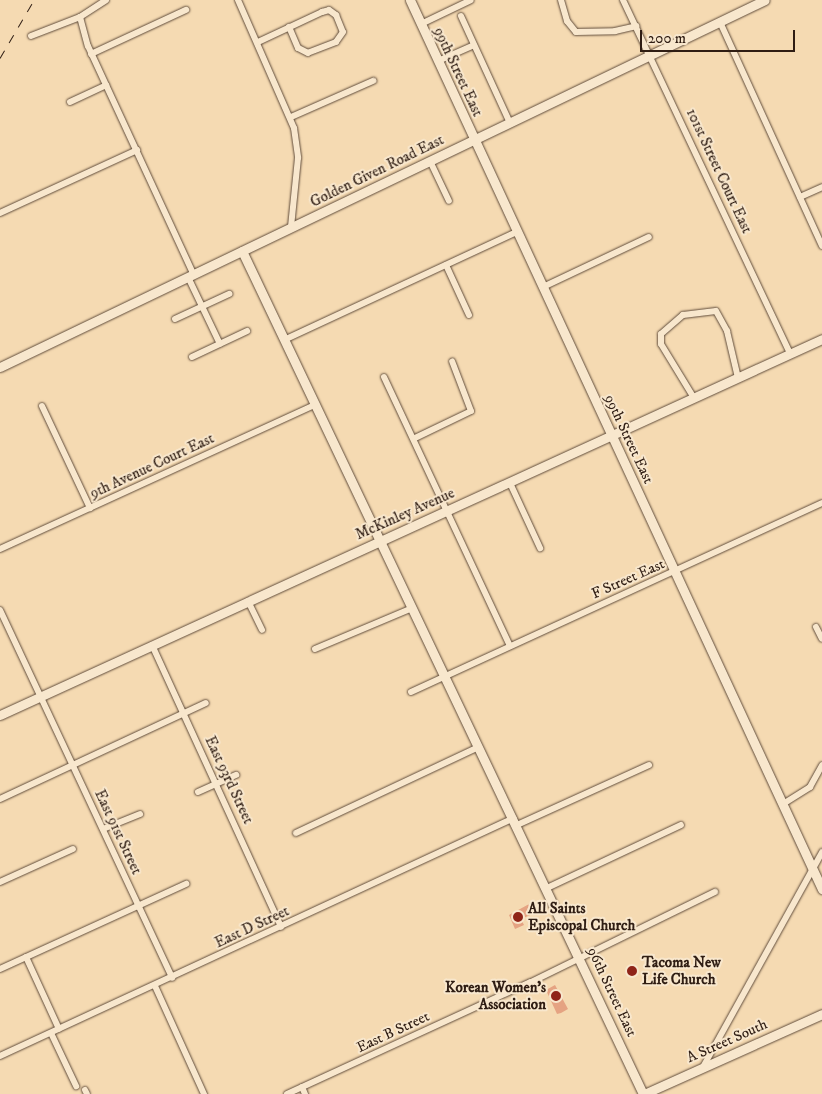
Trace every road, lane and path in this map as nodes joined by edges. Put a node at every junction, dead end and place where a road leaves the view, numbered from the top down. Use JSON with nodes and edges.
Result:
{"nodes":[{"id":1,"x":106,"y":0,"type":"edge"},
{"id":2,"x":238,"y":0,"type":"edge"},
{"id":3,"x":410,"y":0,"type":"edge"},
{"id":4,"x":471,"y":0,"type":"edge"},
{"id":5,"x":561,"y":0,"type":"edge"},
{"id":6,"x":623,"y":0,"type":"edge"},
{"id":7,"x":765,"y":0,"type":"edge"},
{"id":8,"x":753,"y":2,"type":"edge"},
{"id":9,"x":186,"y":10,"type":"dead end"},
{"id":10,"x":461,"y":16,"type":"dead end"},
{"id":11,"x":80,"y":17,"type":"junction"},
{"id":12,"x":720,"y":22,"type":"junction"},
{"id":13,"x":421,"y":24,"type":"junction"},
{"id":14,"x":636,"y":26,"type":"junction"},
{"id":15,"x":289,"y":28,"type":"junction"},
{"id":16,"x":32,"y":36,"type":"dead end"},
{"id":17,"x":258,"y":42,"type":"junction"},
{"id":18,"x":474,"y":45,"type":"junction"},
{"id":19,"x":91,"y":54,"type":"junction"},
{"id":20,"x":652,"y":55,"type":"junction"},
{"id":21,"x":438,"y":61,"type":"junction"},
{"id":22,"x":373,"y":80,"type":"dead end"},
{"id":23,"x":106,"y":85,"type":"junction"},
{"id":24,"x":70,"y":102,"type":"dead end"},
{"id":25,"x":290,"y":117,"type":"junction"},
{"id":26,"x":510,"y":123,"type":"junction"},
{"id":27,"x":474,"y":140,"type":"junction"},
{"id":28,"x":137,"y":150,"type":"junction"},
{"id":29,"x":430,"y":161,"type":"junction"},
{"id":30,"x":822,"y":187,"type":"edge"},
{"id":31,"x":800,"y":197,"type":"junction"},
{"id":32,"x":449,"y":201,"type":"dead end"},
{"id":33,"x":0,"y":213,"type":"edge"},
{"id":34,"x":291,"y":228,"type":"junction"},
{"id":35,"x":517,"y":232,"type":"junction"},
{"id":36,"x":649,"y":237,"type":"dead end"},
{"id":37,"x":822,"y":246,"type":"edge"},
{"id":38,"x":242,"y":251,"type":"junction"},
{"id":39,"x":446,"y":265,"type":"junction"},
{"id":40,"x":191,"y":276,"type":"junction"},
{"id":41,"x":543,"y":287,"type":"junction"},
{"id":42,"x":229,"y":294,"type":"dead end"},
{"id":43,"x":202,"y":306,"type":"junction"},
{"id":44,"x":469,"y":315,"type":"dead end"},
{"id":45,"x":175,"y":319,"type":"dead end"},
{"id":46,"x":247,"y":331,"type":"dead end"},
{"id":47,"x":822,"y":339,"type":"edge"},
{"id":48,"x":284,"y":340,"type":"junction"},
{"id":49,"x":220,"y":344,"type":"junction"},
{"id":50,"x":790,"y":354,"type":"junction"},
{"id":51,"x":192,"y":358,"type":"dead end"},
{"id":52,"x":452,"y":361,"type":"dead end"},
{"id":53,"x":0,"y":367,"type":"edge"},
{"id":54,"x":384,"y":377,"type":"dead end"},
{"id":55,"x":738,"y":378,"type":"junction"},
{"id":56,"x":694,"y":398,"type":"junction"},
{"id":57,"x":314,"y":405,"type":"junction"},
{"id":58,"x":42,"y":406,"type":"dead end"},
{"id":59,"x":612,"y":436,"type":"junction"},
{"id":60,"x":415,"y":438,"type":"junction"},
{"id":61,"x":510,"y":483,"type":"junction"},
{"id":62,"x":822,"y":502,"type":"edge"},
{"id":63,"x":90,"y":508,"type":"junction"},
{"id":64,"x":448,"y":511,"type":"junction"},
{"id":65,"x":381,"y":540,"type":"junction"},
{"id":66,"x":540,"y":548,"type":"dead end"},
{"id":67,"x":0,"y":549,"type":"edge"},
{"id":68,"x":675,"y":571,"type":"junction"},
{"id":69,"x":248,"y":601,"type":"junction"},
{"id":70,"x":412,"y":608,"type":"junction"},
{"id":71,"x":0,"y":610,"type":"edge"},
{"id":72,"x":8,"y":627,"type":"junction"},
{"id":73,"x":816,"y":627,"type":"dead end"},
{"id":74,"x":262,"y":630,"type":"dead end"},
{"id":75,"x":0,"y":631,"type":"edge"},
{"id":76,"x":822,"y":639,"type":"edge"},
{"id":77,"x":152,"y":645,"type":"junction"},
{"id":78,"x":510,"y":646,"type":"junction"},
{"id":79,"x":315,"y":649,"type":"dead end"},
{"id":80,"x":444,"y":677,"type":"junction"},
{"id":81,"x":411,"y":692,"type":"dead end"},
{"id":82,"x":41,"y":696,"type":"junction"},
{"id":83,"x":206,"y":702,"type":"dead end"},
{"id":84,"x":185,"y":713,"type":"junction"},
{"id":85,"x":0,"y":715,"type":"edge"},
{"id":86,"x":477,"y":748,"type":"junction"},
{"id":87,"x":649,"y":765,"type":"dead end"},
{"id":88,"x":822,"y":765,"type":"edge"},
{"id":89,"x":74,"y":766,"type":"junction"},
{"id":90,"x":236,"y":775,"type":"dead end"},
{"id":91,"x":218,"y":784,"type":"junction"},
{"id":92,"x":198,"y":792,"type":"dead end"},
{"id":93,"x":0,"y":799,"type":"edge"},
{"id":94,"x":783,"y":804,"type":"junction"},
{"id":95,"x":140,"y":814,"type":"dead end"},
{"id":96,"x":515,"y":821,"type":"junction"},
{"id":97,"x":681,"y":825,"type":"dead end"},
{"id":98,"x":103,"y":829,"type":"junction"},
{"id":99,"x":296,"y":833,"type":"dead end"},
{"id":100,"x":73,"y":848,"type":"dead end"},
{"id":101,"x":822,"y":852,"type":"edge"},
{"id":102,"x":813,"y":870,"type":"junction"},
{"id":103,"x":0,"y":882,"type":"edge"},
{"id":104,"x":186,"y":884,"type":"dead end"},
{"id":105,"x":547,"y":888,"type":"junction"},
{"id":106,"x":822,"y":890,"type":"edge"},
{"id":107,"x":715,"y":892,"type":"dead end"},
{"id":108,"x":138,"y":905,"type":"junction"},
{"id":109,"x":281,"y":927,"type":"junction"},
{"id":110,"x":580,"y":956,"type":"junction"},
{"id":111,"x":26,"y":957,"type":"junction"},
{"id":112,"x":0,"y":969,"type":"edge"},
{"id":113,"x":172,"y":978,"type":"junction"},
{"id":114,"x":155,"y":986,"type":"junction"},
{"id":115,"x":822,"y":1014,"type":"edge"},
{"id":116,"x":59,"y":1029,"type":"junction"},
{"id":117,"x":51,"y":1033,"type":"junction"},
{"id":118,"x":0,"y":1056,"type":"edge"},
{"id":119,"x":703,"y":1067,"type":"junction"},
{"id":120,"x":76,"y":1086,"type":"dead end"},
{"id":121,"x":303,"y":1091,"type":"edge"},
{"id":122,"x":204,"y":1094,"type":"edge"},
{"id":123,"x":287,"y":1094,"type":"edge"},
{"id":124,"x":644,"y":1094,"type":"edge"}],
"edges":[{"from":1,"to":11,"type":"street"},
{"from":2,"to":17,"type":"street"},
{"from":3,"to":13,"type":"street","name":"99th Street East"},
{"from":4,"to":13,"type":"street"},
{"from":5,"to":14,"type":"street"},
{"from":6,"to":14,"type":"street","name":"101st Street Court East"},
{"from":7,"to":8,"type":"street","name":"Golden Given Road East"},
{"from":8,"to":12,"type":"street","name":"Golden Given Road East"},
{"from":9,"to":19,"type":"street"},
{"from":10,"to":18,"type":"street"},
{"from":11,"to":16,"type":"street"},
{"from":11,"to":19,"type":"street"},
{"from":12,"to":20,"type":"street","name":"Golden Given Road East"},
{"from":12,"to":31,"type":"street"},
{"from":13,"to":21,"type":"street","name":"99th Street East"},
{"from":14,"to":20,"type":"street","name":"101st Street Court East"},
{"from":15,"to":15,"type":"street"},
{"from":15,"to":17,"type":"street"},
{"from":17,"to":25,"type":"street"},
{"from":18,"to":21,"type":"street"},
{"from":18,"to":26,"type":"street"},
{"from":19,"to":23,"type":"street"},
{"from":20,"to":26,"type":"street","name":"Golden Given Road East"},
{"from":20,"to":50,"type":"street","name":"101st Street Court East"},
{"from":21,"to":27,"type":"street","name":"99th Street East"},
{"from":22,"to":25,"type":"street"},
{"from":23,"to":24,"type":"street"},
{"from":23,"to":28,"type":"street"},
{"from":25,"to":34,"type":"street"},
{"from":26,"to":27,"type":"street","name":"Golden Given Road East"},
{"from":27,"to":29,"type":"street","name":"Golden Given Road East"},
{"from":27,"to":35,"type":"street","name":"99th Street East"},
{"from":28,"to":33,"type":"street"},
{"from":28,"to":40,"type":"street"},
{"from":29,"to":32,"type":"street"},
{"from":29,"to":34,"type":"street","name":"Golden Given Road East"},
{"from":30,"to":31,"type":"street"},
{"from":31,"to":37,"type":"street"},
{"from":34,"to":38,"type":"street","name":"Golden Given Road East"},
{"from":35,"to":39,"type":"street"},
{"from":35,"to":41,"type":"street","name":"99th Street East"},
{"from":36,"to":41,"type":"street"},
{"from":38,"to":40,"type":"street","name":"Golden Given Road East"},
{"from":38,"to":48,"type":"street"},
{"from":39,"to":44,"type":"street"},
{"from":39,"to":48,"type":"street"},
{"from":40,"to":43,"type":"street"},
{"from":40,"to":53,"type":"street","name":"Golden Given Road East"},
{"from":41,"to":59,"type":"street","name":"99th Street East"},
{"from":42,"to":43,"type":"street"},
{"from":43,"to":45,"type":"street"},
{"from":43,"to":49,"type":"street"},
{"from":46,"to":49,"type":"street"},
{"from":47,"to":50,"type":"street","name":"McKinley Avenue"},
{"from":48,"to":57,"type":"street","name":"96th Street East"},
{"from":49,"to":51,"type":"street"},
{"from":50,"to":55,"type":"street","name":"McKinley Avenue"},
{"from":52,"to":60,"type":"street"},
{"from":54,"to":60,"type":"street"},
{"from":55,"to":56,"type":"street","name":"McKinley Avenue"},
{"from":55,"to":56,"type":"street"},
{"from":56,"to":59,"type":"street","name":"McKinley Avenue"},
{"from":57,"to":63,"type":"street","name":"9th Avenue Court East"},
{"from":57,"to":65,"type":"street","name":"96th Street East"},
{"from":58,"to":63,"type":"street"},
{"from":59,"to":61,"type":"street","name":"McKinley Avenue"},
{"from":59,"to":68,"type":"street","name":"99th Street East"},
{"from":60,"to":64,"type":"street"},
{"from":61,"to":64,"type":"street","name":"McKinley Avenue"},
{"from":61,"to":66,"type":"street"},
{"from":62,"to":68,"type":"street","name":"F Street East"},
{"from":63,"to":67,"type":"street","name":"9th Avenue Court East"},
{"from":64,"to":65,"type":"street","name":"McKinley Avenue"},
{"from":64,"to":78,"type":"street"},
{"from":65,"to":69,"type":"street","name":"McKinley Avenue"},
{"from":65,"to":70,"type":"street","name":"96th Street East"},
{"from":68,"to":78,"type":"street","name":"F Street East"},
{"from":68,"to":94,"type":"street","name":"99th Street East"},
{"from":69,"to":74,"type":"street"},
{"from":69,"to":77,"type":"street","name":"McKinley Avenue"},
{"from":70,"to":79,"type":"street"},
{"from":70,"to":80,"type":"street","name":"96th Street East"},
{"from":71,"to":72,"type":"street","name":"East 91st Street"},
{"from":72,"to":75,"type":"street"},
{"from":72,"to":82,"type":"street","name":"East 91st Street"},
{"from":73,"to":76,"type":"street"},
{"from":77,"to":82,"type":"street","name":"McKinley Avenue"},
{"from":77,"to":84,"type":"street","name":"East 93rd Street"},
{"from":78,"to":80,"type":"street","name":"F Street East"},
{"from":80,"to":81,"type":"street","name":"F Street East"},
{"from":80,"to":86,"type":"street","name":"96th Street East"},
{"from":82,"to":85,"type":"street","name":"McKinley Avenue"},
{"from":82,"to":89,"type":"street","name":"East 91st Street"},
{"from":83,"to":84,"type":"street"},
{"from":84,"to":89,"type":"street"},
{"from":84,"to":91,"type":"street","name":"East 93rd Street"},
{"from":86,"to":96,"type":"street","name":"96th Street East"},
{"from":86,"to":99,"type":"street"},
{"from":87,"to":96,"type":"street","name":"East D Street"},
{"from":88,"to":94,"type":"street"},
{"from":89,"to":93,"type":"street"},
{"from":89,"to":98,"type":"street","name":"East 91st Street"},
{"from":90,"to":91,"type":"street"},
{"from":91,"to":92,"type":"street"},
{"from":91,"to":109,"type":"street","name":"East 93rd Street"},
{"from":94,"to":102,"type":"street","name":"99th Street East"},
{"from":95,"to":98,"type":"street"},
{"from":96,"to":105,"type":"street","name":"96th Street East"},
{"from":96,"to":109,"type":"street","name":"East D Street"},
{"from":97,"to":105,"type":"street"},
{"from":98,"to":108,"type":"street","name":"East 91st Street"},
{"from":100,"to":103,"type":"street"},
{"from":101,"to":102,"type":"street"},
{"from":102,"to":106,"type":"street","name":"99th Street East"},
{"from":102,"to":119,"type":"street"},
{"from":104,"to":108,"type":"street"},
{"from":105,"to":110,"type":"street","name":"96th Street East"},
{"from":107,"to":110,"type":"street","name":"East B Street"},
{"from":108,"to":111,"type":"street"},
{"from":108,"to":113,"type":"street","name":"East 91st Street"},
{"from":109,"to":113,"type":"street","name":"East D Street"},
{"from":110,"to":121,"type":"street","name":"East B Street"},
{"from":110,"to":124,"type":"street","name":"96th Street East"},
{"from":111,"to":112,"type":"street"},
{"from":111,"to":116,"type":"street"},
{"from":113,"to":114,"type":"street","name":"East D Street"},
{"from":114,"to":116,"type":"street","name":"East D Street"},
{"from":114,"to":122,"type":"street"},
{"from":115,"to":119,"type":"street","name":"A Street South"},
{"from":116,"to":117,"type":"street","name":"East D Street"},
{"from":117,"to":118,"type":"street","name":"East D Street"},
{"from":117,"to":120,"type":"street"},
{"from":119,"to":124,"type":"street","name":"A Street South"},
{"from":121,"to":123,"type":"street","name":"East B Street"}]}
